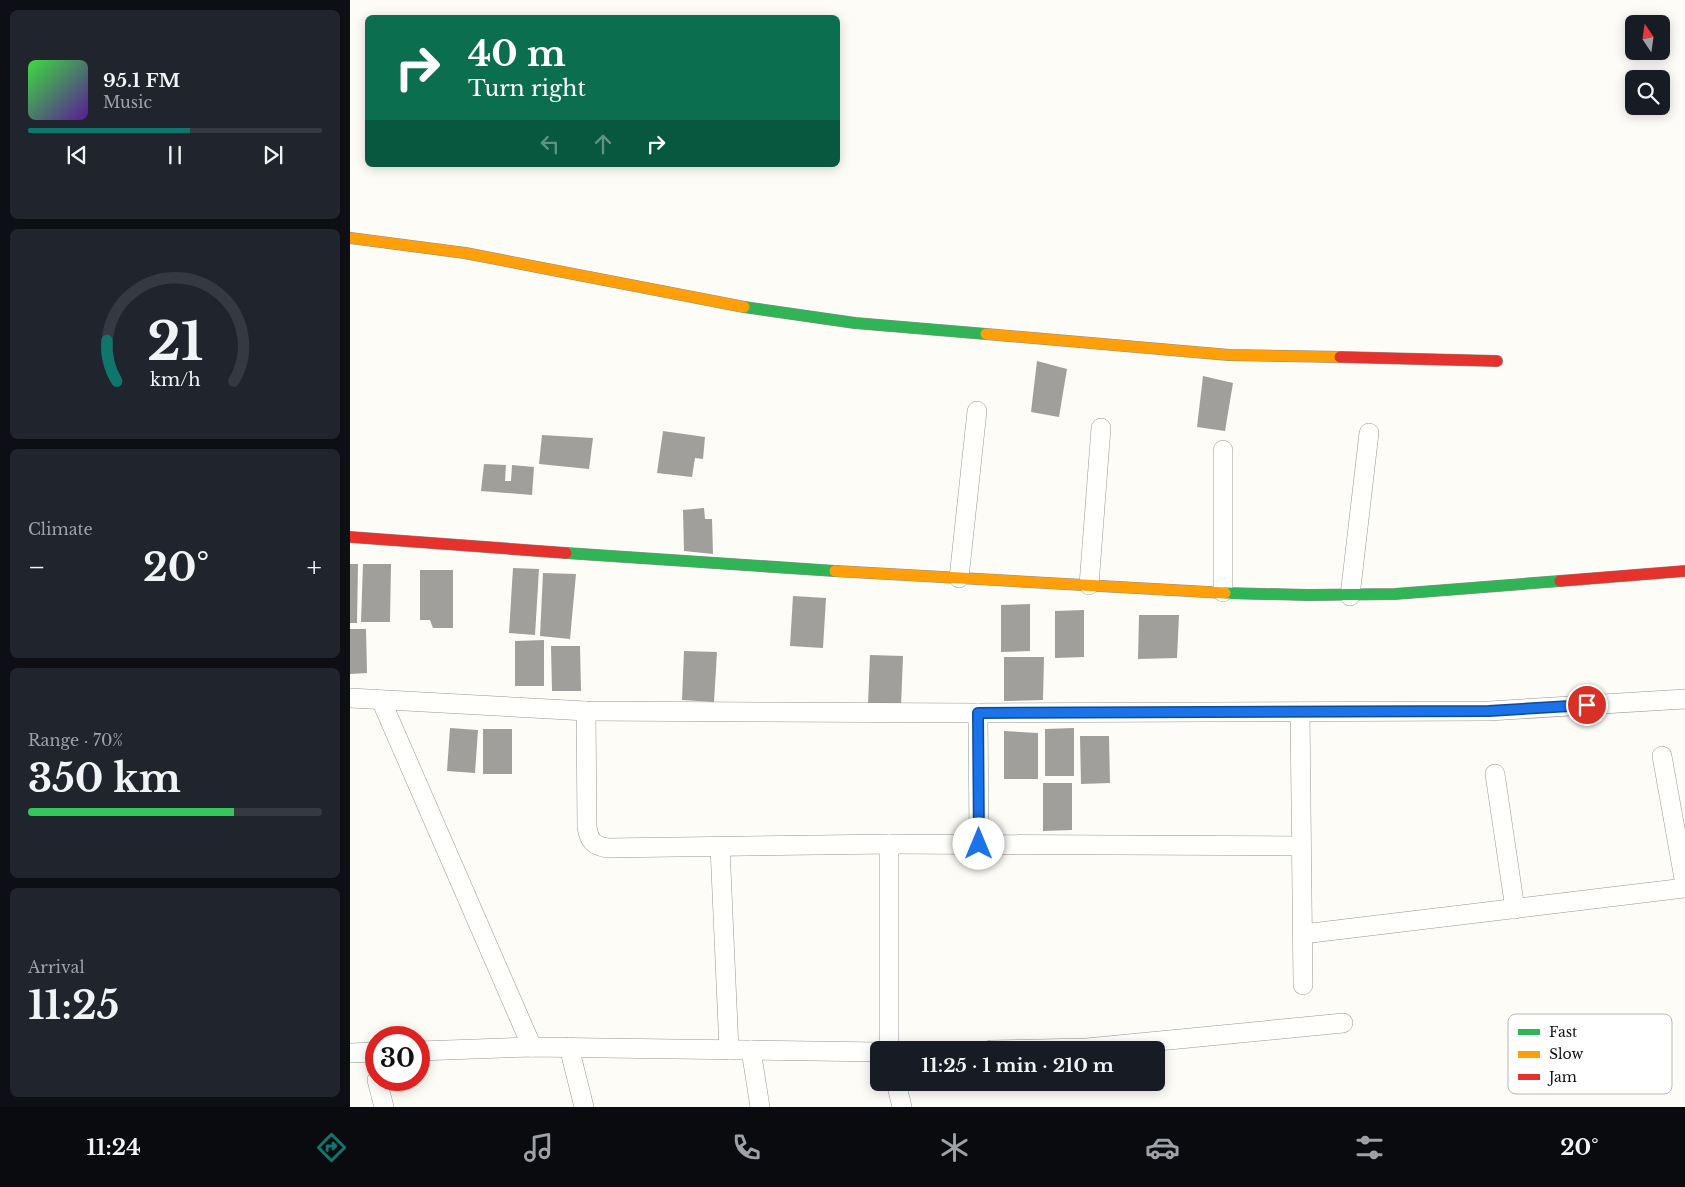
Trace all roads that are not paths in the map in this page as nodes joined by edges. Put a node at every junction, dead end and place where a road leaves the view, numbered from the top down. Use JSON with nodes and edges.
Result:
{"nodes":[{"id":1,"x":350,"y":238,"type":"edge"},
{"id":2,"x":1497,"y":361,"type":"dead end"},
{"id":3,"x":977,"y":411,"type":"dead end"},
{"id":4,"x":1101,"y":428,"type":"dead end"},
{"id":5,"x":1369,"y":432,"type":"dead end"},
{"id":6,"x":1223,"y":450,"type":"dead end"},
{"id":7,"x":350,"y":537,"type":"edge"},
{"id":8,"x":1685,"y":571,"type":"edge"},
{"id":9,"x":959,"y":578,"type":"junction"},
{"id":10,"x":1089,"y":585,"type":"junction"},
{"id":11,"x":1223,"y":592,"type":"junction"},
{"id":12,"x":1350,"y":596,"type":"junction"},
{"id":13,"x":350,"y":698,"type":"edge"},
{"id":14,"x":1685,"y":699,"type":"edge"},
{"id":15,"x":381,"y":700,"type":"junction"},
{"id":16,"x":586,"y":711,"type":"junction"},
{"id":17,"x":1300,"y":712,"type":"junction"},
{"id":18,"x":978,"y":713,"type":"junction"},
{"id":19,"x":1662,"y":756,"type":"dead end"},
{"id":20,"x":1495,"y":774,"type":"dead end"},
{"id":21,"x":889,"y":844,"type":"junction"},
{"id":22,"x":979,"y":844,"type":"junction"},
{"id":23,"x":1302,"y":846,"type":"junction"},
{"id":24,"x":720,"y":847,"type":"junction"},
{"id":25,"x":1685,"y":884,"type":"edge"},
{"id":26,"x":1685,"y":888,"type":"edge"},
{"id":27,"x":1515,"y":908,"type":"junction"},
{"id":28,"x":1303,"y":934,"type":"junction"},
{"id":29,"x":1303,"y":984,"type":"dead end"},
{"id":30,"x":1342,"y":1022,"type":"dead end"},
{"id":31,"x":889,"y":1041,"type":"edge"},
{"id":32,"x":1156,"y":1041,"type":"edge"},
{"id":33,"x":532,"y":1047,"type":"junction"},
{"id":34,"x":569,"y":1047,"type":"junction"},
{"id":35,"x":729,"y":1050,"type":"junction"},
{"id":36,"x":751,"y":1050,"type":"junction"},
{"id":37,"x":430,"y":1051,"type":"edge"},
{"id":38,"x":870,"y":1052,"type":"edge"},
{"id":39,"x":350,"y":1053,"type":"edge"},
{"id":40,"x":365,"y":1053,"type":"edge"},
{"id":41,"x":380,"y":1091,"type":"edge"},
{"id":42,"x":898,"y":1091,"type":"edge"},
{"id":43,"x":384,"y":1107,"type":"edge"},
{"id":44,"x":584,"y":1107,"type":"edge"},
{"id":45,"x":760,"y":1107,"type":"edge"},
{"id":46,"x":902,"y":1107,"type":"edge"}],
"edges":[{"from":1,"to":2,"type":"street"},
{"from":3,"to":9,"type":"street"},
{"from":4,"to":10,"type":"street"},
{"from":5,"to":12,"type":"street"},
{"from":6,"to":11,"type":"street"},
{"from":7,"to":9,"type":"street"},
{"from":8,"to":12,"type":"street"},
{"from":9,"to":10,"type":"street"},
{"from":10,"to":11,"type":"street"},
{"from":11,"to":12,"type":"street"},
{"from":13,"to":15,"type":"street"},
{"from":14,"to":17,"type":"street"},
{"from":15,"to":16,"type":"street"},
{"from":15,"to":33,"type":"street"},
{"from":16,"to":18,"type":"street"},
{"from":16,"to":24,"type":"street"},
{"from":17,"to":18,"type":"street"},
{"from":17,"to":23,"type":"street"},
{"from":18,"to":22,"type":"street"},
{"from":19,"to":25,"type":"street"},
{"from":20,"to":27,"type":"street"},
{"from":21,"to":22,"type":"street"},
{"from":21,"to":24,"type":"street"},
{"from":21,"to":31,"type":"street"},
{"from":22,"to":23,"type":"street"},
{"from":23,"to":28,"type":"street"},
{"from":24,"to":35,"type":"street"},
{"from":26,"to":27,"type":"street"},
{"from":27,"to":28,"type":"street"},
{"from":28,"to":29,"type":"street"},
{"from":30,"to":32,"type":"street"},
{"from":33,"to":34,"type":"street"},
{"from":33,"to":37,"type":"street"},
{"from":34,"to":35,"type":"street"},
{"from":34,"to":44,"type":"street"},
{"from":35,"to":36,"type":"street"},
{"from":36,"to":38,"type":"street"},
{"from":36,"to":45,"type":"street"},
{"from":39,"to":40,"type":"street"},
{"from":41,"to":43,"type":"street"},
{"from":42,"to":46,"type":"street"}]}
